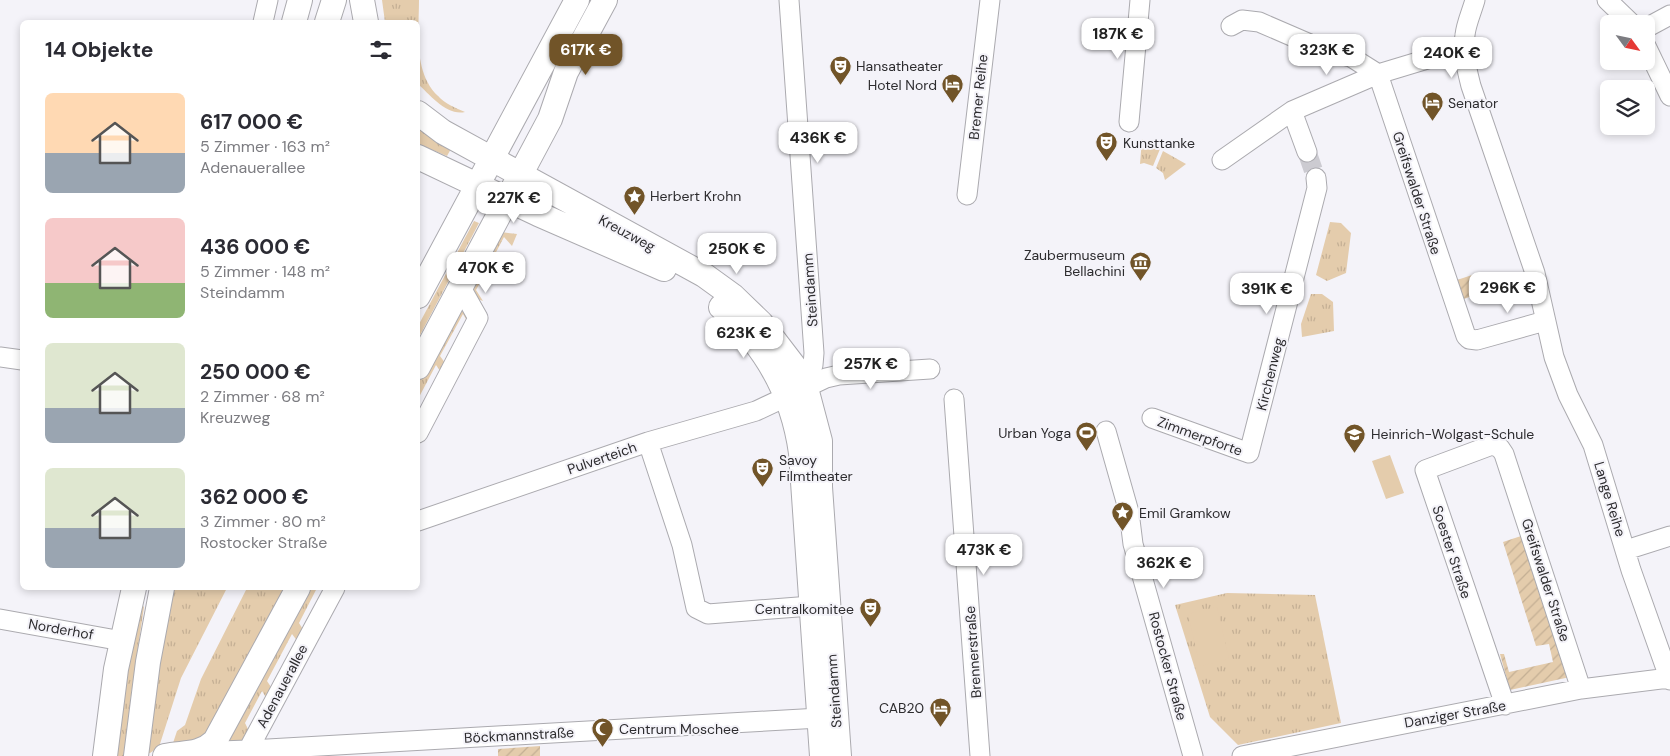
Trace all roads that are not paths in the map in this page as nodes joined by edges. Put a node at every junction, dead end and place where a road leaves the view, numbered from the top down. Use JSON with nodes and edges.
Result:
{"nodes":[{"id":1,"x":268,"y":0,"type":"edge"},
{"id":2,"x":300,"y":0,"type":"edge"},
{"id":3,"x":319,"y":0,"type":"edge"},
{"id":4,"x":334,"y":0,"type":"edge"},
{"id":5,"x":362,"y":0,"type":"edge"},
{"id":6,"x":577,"y":0,"type":"edge"},
{"id":7,"x":605,"y":0,"type":"edge"},
{"id":8,"x":789,"y":0,"type":"edge"},
{"id":9,"x":990,"y":0,"type":"edge"},
{"id":10,"x":1140,"y":0,"type":"edge"},
{"id":11,"x":1462,"y":0,"type":"edge"},
{"id":12,"x":1475,"y":0,"type":"edge"},
{"id":13,"x":1607,"y":0,"type":"edge"},
{"id":14,"x":1623,"y":15,"type":"edge"},
{"id":15,"x":1670,"y":15,"type":"edge"},
{"id":16,"x":263,"y":20,"type":"edge"},
{"id":17,"x":295,"y":20,"type":"edge"},
{"id":18,"x":313,"y":20,"type":"edge"},
{"id":19,"x":328,"y":20,"type":"edge"},
{"id":20,"x":366,"y":20,"type":"edge"},
{"id":21,"x":1655,"y":23,"type":"edge"},
{"id":22,"x":1231,"y":26,"type":"dead end"},
{"id":23,"x":1464,"y":40,"type":"junction"},
{"id":24,"x":1326,"y":51,"type":"junction"},
{"id":25,"x":1655,"y":65,"type":"edge"},
{"id":26,"x":1378,"y":74,"type":"junction"},
{"id":27,"x":1352,"y":85,"type":"junction"},
{"id":28,"x":1670,"y":96,"type":"edge"},
{"id":29,"x":1292,"y":110,"type":"junction"},
{"id":30,"x":420,"y":115,"type":"edge"},
{"id":31,"x":1129,"y":122,"type":"dead end"},
{"id":32,"x":1307,"y":152,"type":"tunnel mouth"},
{"id":33,"x":491,"y":158,"type":"junction"},
{"id":34,"x":420,"y":159,"type":"edge"},
{"id":35,"x":1222,"y":160,"type":"dead end"},
{"id":36,"x":520,"y":175,"type":"junction"},
{"id":37,"x":1316,"y":178,"type":"tunnel mouth"},
{"id":38,"x":477,"y":185,"type":"junction"},
{"id":39,"x":967,"y":195,"type":"dead end"},
{"id":40,"x":507,"y":199,"type":"junction"},
{"id":41,"x":460,"y":286,"type":"junction"},
{"id":42,"x":420,"y":292,"type":"edge"},
{"id":43,"x":1545,"y":321,"type":"junction"},
{"id":44,"x":0,"y":357,"type":"edge"},
{"id":45,"x":20,"y":360,"type":"edge"},
{"id":46,"x":420,"y":363,"type":"edge"},
{"id":47,"x":930,"y":369,"type":"dead end"},
{"id":48,"x":796,"y":392,"type":"junction"},
{"id":49,"x":954,"y":399,"type":"dead end"},
{"id":50,"x":1152,"y":418,"type":"dead end"},
{"id":51,"x":420,"y":429,"type":"edge"},
{"id":52,"x":1106,"y":431,"type":"dead end"},
{"id":53,"x":648,"y":442,"type":"junction"},
{"id":54,"x":1497,"y":446,"type":"joint"},
{"id":55,"x":1249,"y":453,"type":"joint"},
{"id":56,"x":420,"y":520,"type":"edge"},
{"id":57,"x":1670,"y":536,"type":"edge"},
{"id":58,"x":1626,"y":550,"type":"junction"},
{"id":59,"x":134,"y":590,"type":"edge"},
{"id":60,"x":162,"y":590,"type":"edge"},
{"id":61,"x":297,"y":590,"type":"edge"},
{"id":62,"x":334,"y":590,"type":"edge"},
{"id":63,"x":811,"y":606,"type":"junction"},
{"id":64,"x":0,"y":618,"type":"edge"},
{"id":65,"x":122,"y":641,"type":"junction"},
{"id":66,"x":1670,"y":679,"type":"edge"},
{"id":67,"x":1581,"y":689,"type":"junction"},
{"id":68,"x":1505,"y":706,"type":"junction"},
{"id":69,"x":820,"y":718,"type":"junction"},
{"id":70,"x":209,"y":748,"type":"junction"},
{"id":71,"x":248,"y":750,"type":"junction"},
{"id":72,"x":105,"y":756,"type":"edge"},
{"id":73,"x":136,"y":756,"type":"edge"},
{"id":74,"x":165,"y":756,"type":"edge"},
{"id":75,"x":822,"y":756,"type":"edge"},
{"id":76,"x":839,"y":756,"type":"edge"},
{"id":77,"x":980,"y":756,"type":"edge"},
{"id":78,"x":1194,"y":756,"type":"edge"},
{"id":79,"x":1242,"y":756,"type":"edge"}],
"edges":[{"from":1,"to":16,"type":"street"},
{"from":2,"to":17,"type":"main road"},
{"from":3,"to":18,"type":"main road"},
{"from":4,"to":19,"type":"main road"},
{"from":5,"to":20,"type":"main road"},
{"from":6,"to":33,"type":"main road"},
{"from":7,"to":36,"type":"main road"},
{"from":8,"to":48,"type":"street","name":"Steindamm"},
{"from":9,"to":39,"type":"street","name":"Bremer Reihe"},
{"from":10,"to":31,"type":"street"},
{"from":11,"to":23,"type":"street","name":"Lange Reihe"},
{"from":12,"to":23,"type":"street","name":"Lange Reihe"},
{"from":13,"to":14,"type":"street"},
{"from":15,"to":21,"type":"street"},
{"from":22,"to":24,"type":"street"},
{"from":23,"to":26,"type":"street"},
{"from":23,"to":43,"type":"street","name":"Lange Reihe"},
{"from":24,"to":26,"type":"street"},
{"from":24,"to":27,"type":"street"},
{"from":25,"to":28,"type":"street"},
{"from":26,"to":27,"type":"street"},
{"from":26,"to":43,"type":"street","name":"Greifswalder Straße"},
{"from":27,"to":29,"type":"street"},
{"from":29,"to":32,"type":"street"},
{"from":29,"to":35,"type":"street"},
{"from":30,"to":33,"type":"main road","name":"Kreuzweg"},
{"from":33,"to":36,"type":"main road","name":"Kreuzweg"},
{"from":33,"to":38,"type":"main road"},
{"from":34,"to":38,"type":"main road","name":"Kreuzweg"},
{"from":36,"to":40,"type":"main road"},
{"from":36,"to":48,"type":"main road","name":"Kreuzweg"},
{"from":37,"to":55,"type":"street","name":"Kirchenweg"},
{"from":38,"to":40,"type":"main road","name":"Kreuzweg"},
{"from":38,"to":42,"type":"main road"},
{"from":40,"to":41,"type":"main road"},
{"from":40,"to":48,"type":"main road","name":"Kreuzweg"},
{"from":41,"to":46,"type":"main road"},
{"from":41,"to":51,"type":"street"},
{"from":43,"to":58,"type":"street","name":"Lange Reihe"},
{"from":44,"to":45,"type":"street"},
{"from":47,"to":48,"type":"street","name":"Pulverteich"},
{"from":48,"to":53,"type":"street","name":"Pulverteich"},
{"from":48,"to":63,"type":"main road","name":"Steindamm"},
{"from":48,"to":76,"type":"main road","name":"Steindamm"},
{"from":49,"to":77,"type":"street","name":"Brennerstraße"},
{"from":50,"to":55,"type":"street","name":"Zimmerpforte"},
{"from":52,"to":78,"type":"street","name":"Rostocker Straße"},
{"from":53,"to":56,"type":"street","name":"Pulverteich"},
{"from":53,"to":63,"type":"street"},
{"from":54,"to":67,"type":"street","name":"Greifswalder Straße"},
{"from":54,"to":68,"type":"street","name":"Soester Straße"},
{"from":57,"to":58,"type":"street"},
{"from":58,"to":66,"type":"street","name":"Lange Reihe"},
{"from":59,"to":65,"type":"main road"},
{"from":60,"to":73,"type":"main road"},
{"from":61,"to":70,"type":"main road"},
{"from":62,"to":71,"type":"street","name":"Adenauerallee"},
{"from":63,"to":69,"type":"main road","name":"Steindamm"},
{"from":64,"to":65,"type":"street","name":"Norderhof"},
{"from":65,"to":72,"type":"main road"},
{"from":66,"to":67,"type":"street","name":"Danziger Straße"},
{"from":67,"to":68,"type":"street","name":"Danziger Straße"},
{"from":68,"to":79,"type":"street","name":"Danziger Straße"},
{"from":69,"to":71,"type":"street","name":"Böckmannstraße"},
{"from":69,"to":75,"type":"main road","name":"Steindamm"},
{"from":70,"to":71,"type":"street"},
{"from":70,"to":74,"type":"main road"}]}
